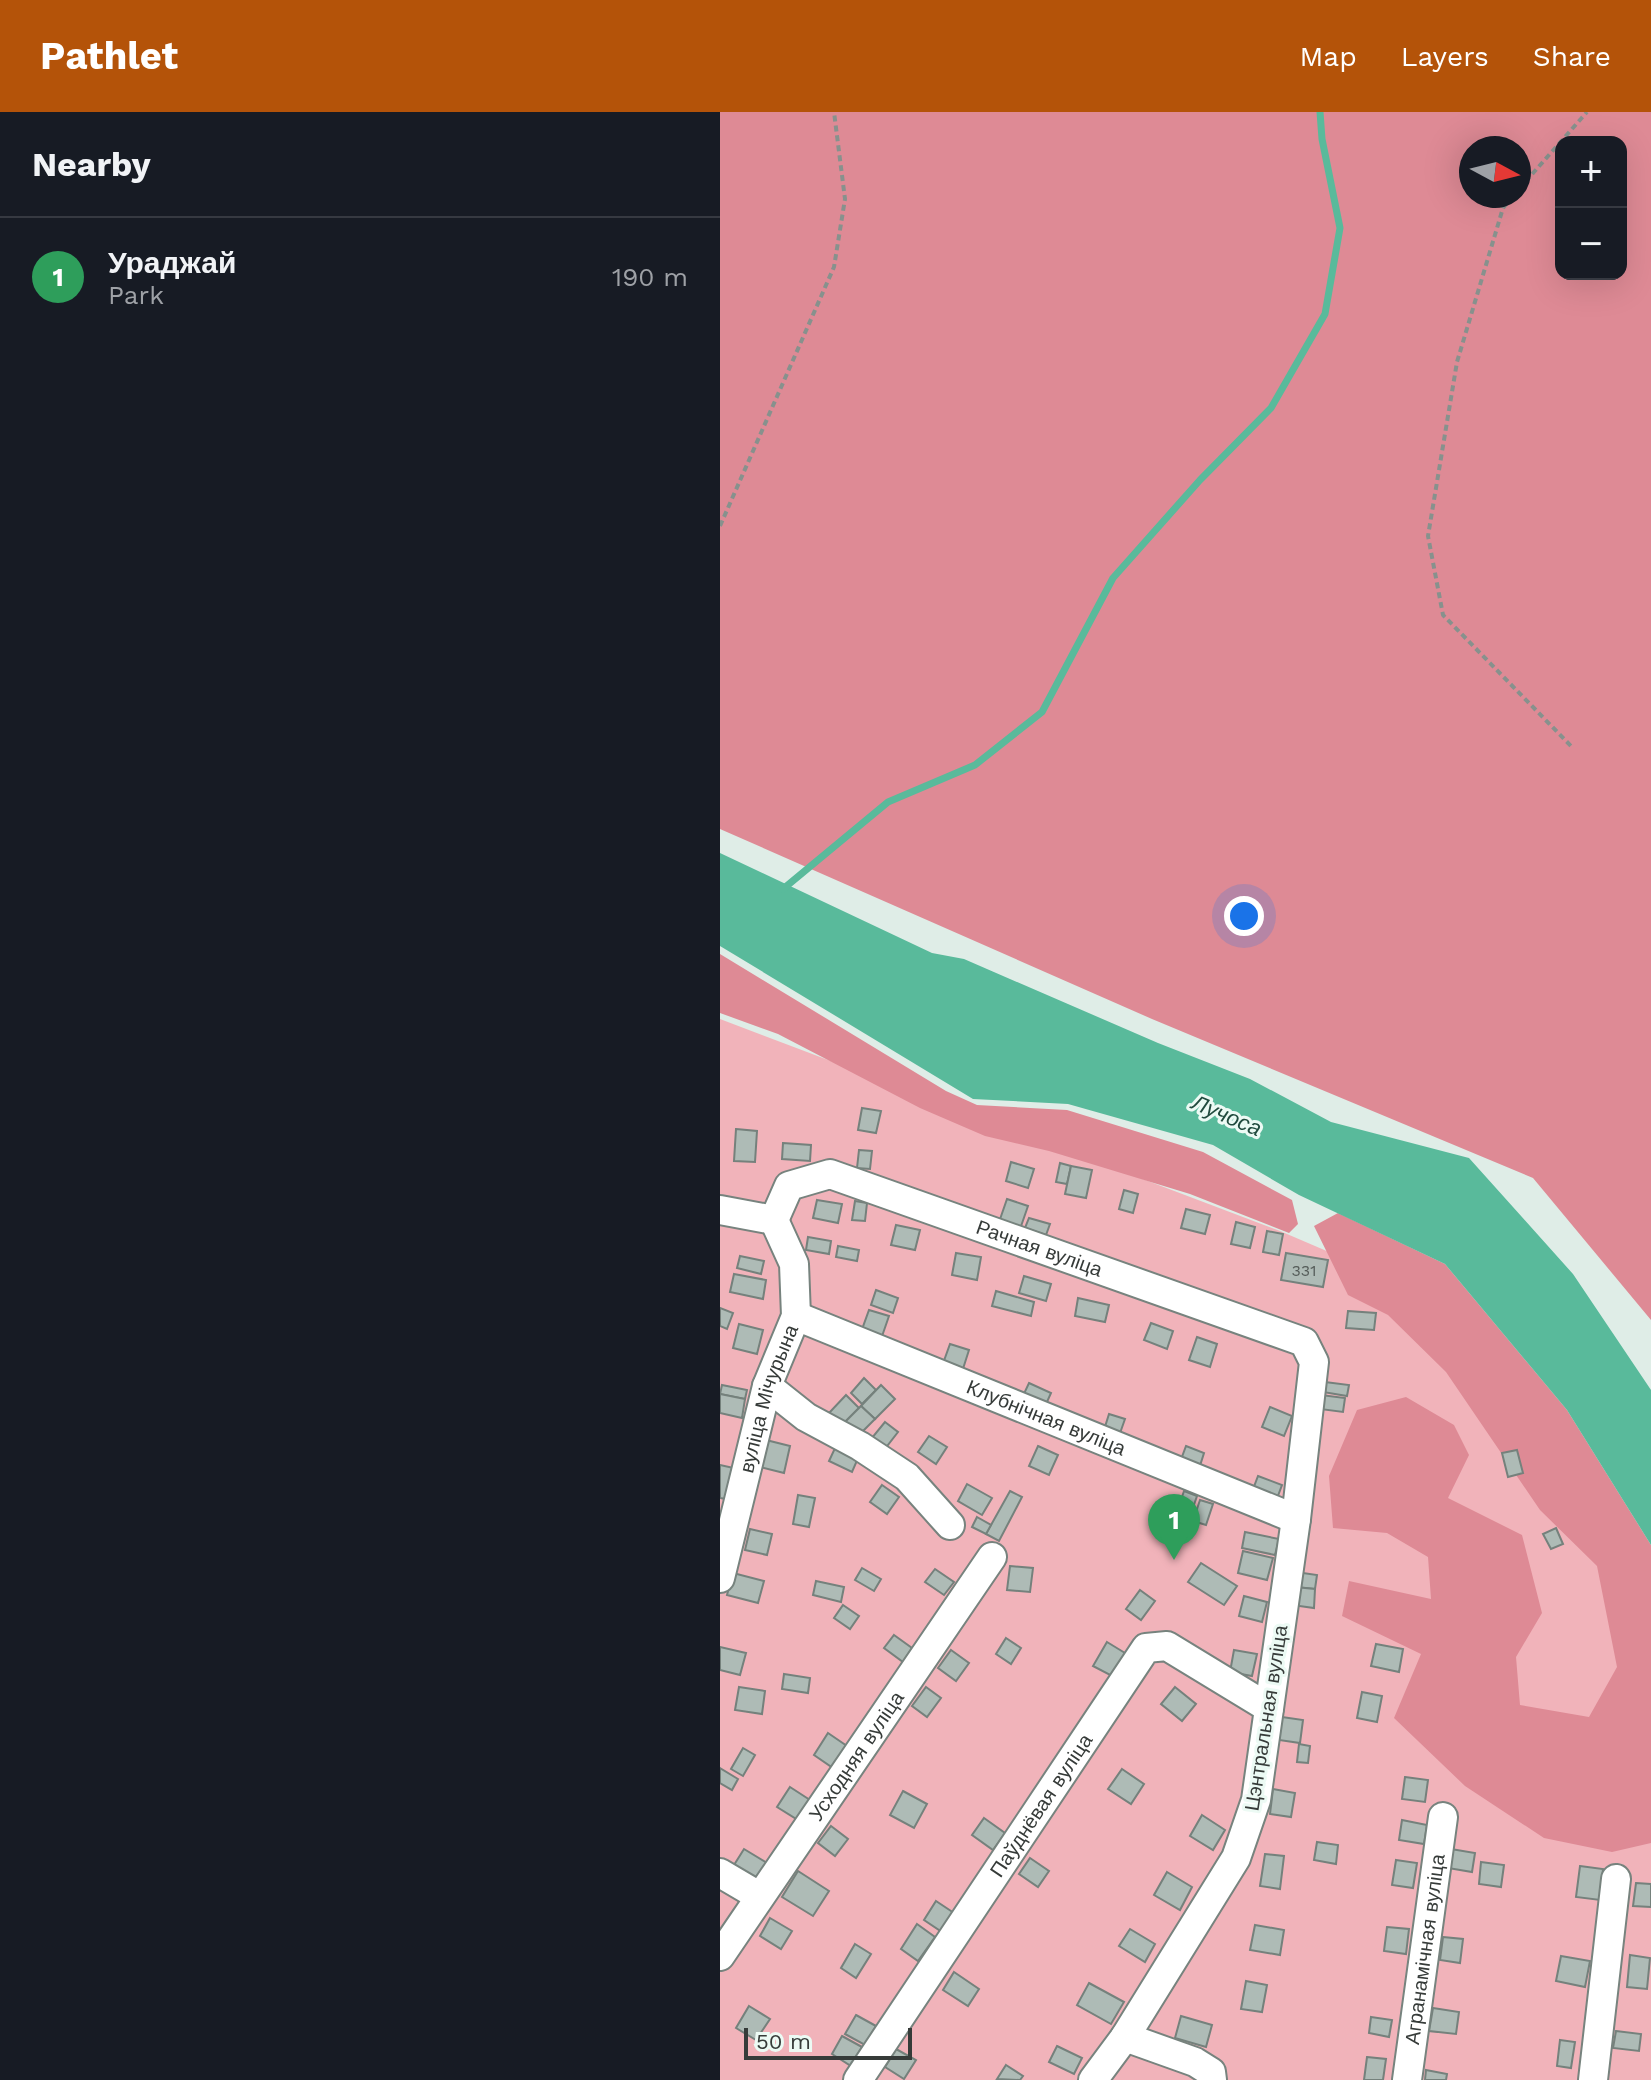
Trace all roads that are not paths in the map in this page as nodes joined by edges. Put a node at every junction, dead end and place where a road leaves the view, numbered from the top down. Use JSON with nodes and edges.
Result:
{"nodes":[{"id":1,"x":720,"y":1210,"type":"edge"},
{"id":2,"x":774,"y":1220,"type":"junction"},
{"id":3,"x":796,"y":1316,"type":"junction"},
{"id":4,"x":1314,"y":1362,"type":"joint"},
{"id":5,"x":767,"y":1386,"type":"junction"},
{"id":6,"x":1296,"y":1519,"type":"junction"},
{"id":7,"x":950,"y":1525,"type":"dead end"},
{"id":8,"x":992,"y":1557,"type":"dead end"},
{"id":9,"x":720,"y":1578,"type":"edge"},
{"id":10,"x":1269,"y":1708,"type":"junction"},
{"id":11,"x":1443,"y":1817,"type":"dead end"},
{"id":12,"x":720,"y":1873,"type":"edge"},
{"id":13,"x":1616,"y":1879,"type":"dead end"},
{"id":14,"x":759,"y":1896,"type":"junction"},
{"id":15,"x":720,"y":1956,"type":"edge"},
{"id":16,"x":1125,"y":2037,"type":"junction"},
{"id":17,"x":858,"y":2080,"type":"edge"},
{"id":18,"x":1093,"y":2080,"type":"edge"},
{"id":19,"x":1212,"y":2080,"type":"edge"},
{"id":20,"x":1407,"y":2080,"type":"edge"},
{"id":21,"x":1593,"y":2080,"type":"edge"}],
"edges":[{"from":1,"to":2,"type":"lane"},
{"from":2,"to":3,"type":"lane","name":"вуліца Мічурына"},
{"from":2,"to":4,"type":"lane","name":"Рачная вуліца"},
{"from":3,"to":5,"type":"lane","name":"вуліца Мічурына"},
{"from":3,"to":6,"type":"lane","name":"Клубнічная вуліца"},
{"from":4,"to":6,"type":"lane","name":"Цэнтральная вуліца"},
{"from":5,"to":7,"type":"lane"},
{"from":5,"to":9,"type":"lane","name":"вуліца Мічурына"},
{"from":6,"to":10,"type":"lane","name":"Цэнтральная вуліца"},
{"from":8,"to":14,"type":"lane","name":"Усходняя вуліца"},
{"from":10,"to":16,"type":"lane","name":"Цэнтральная вуліца"},
{"from":10,"to":17,"type":"lane","name":"Паўднёвая вуліца"},
{"from":11,"to":20,"type":"lane","name":"Агранамічная вуліца"},
{"from":12,"to":14,"type":"lane"},
{"from":13,"to":21,"type":"lane"},
{"from":14,"to":15,"type":"lane","name":"Усходняя вуліца"},
{"from":16,"to":18,"type":"lane","name":"Цэнтральная вуліца"},
{"from":16,"to":19,"type":"lane"}]}
